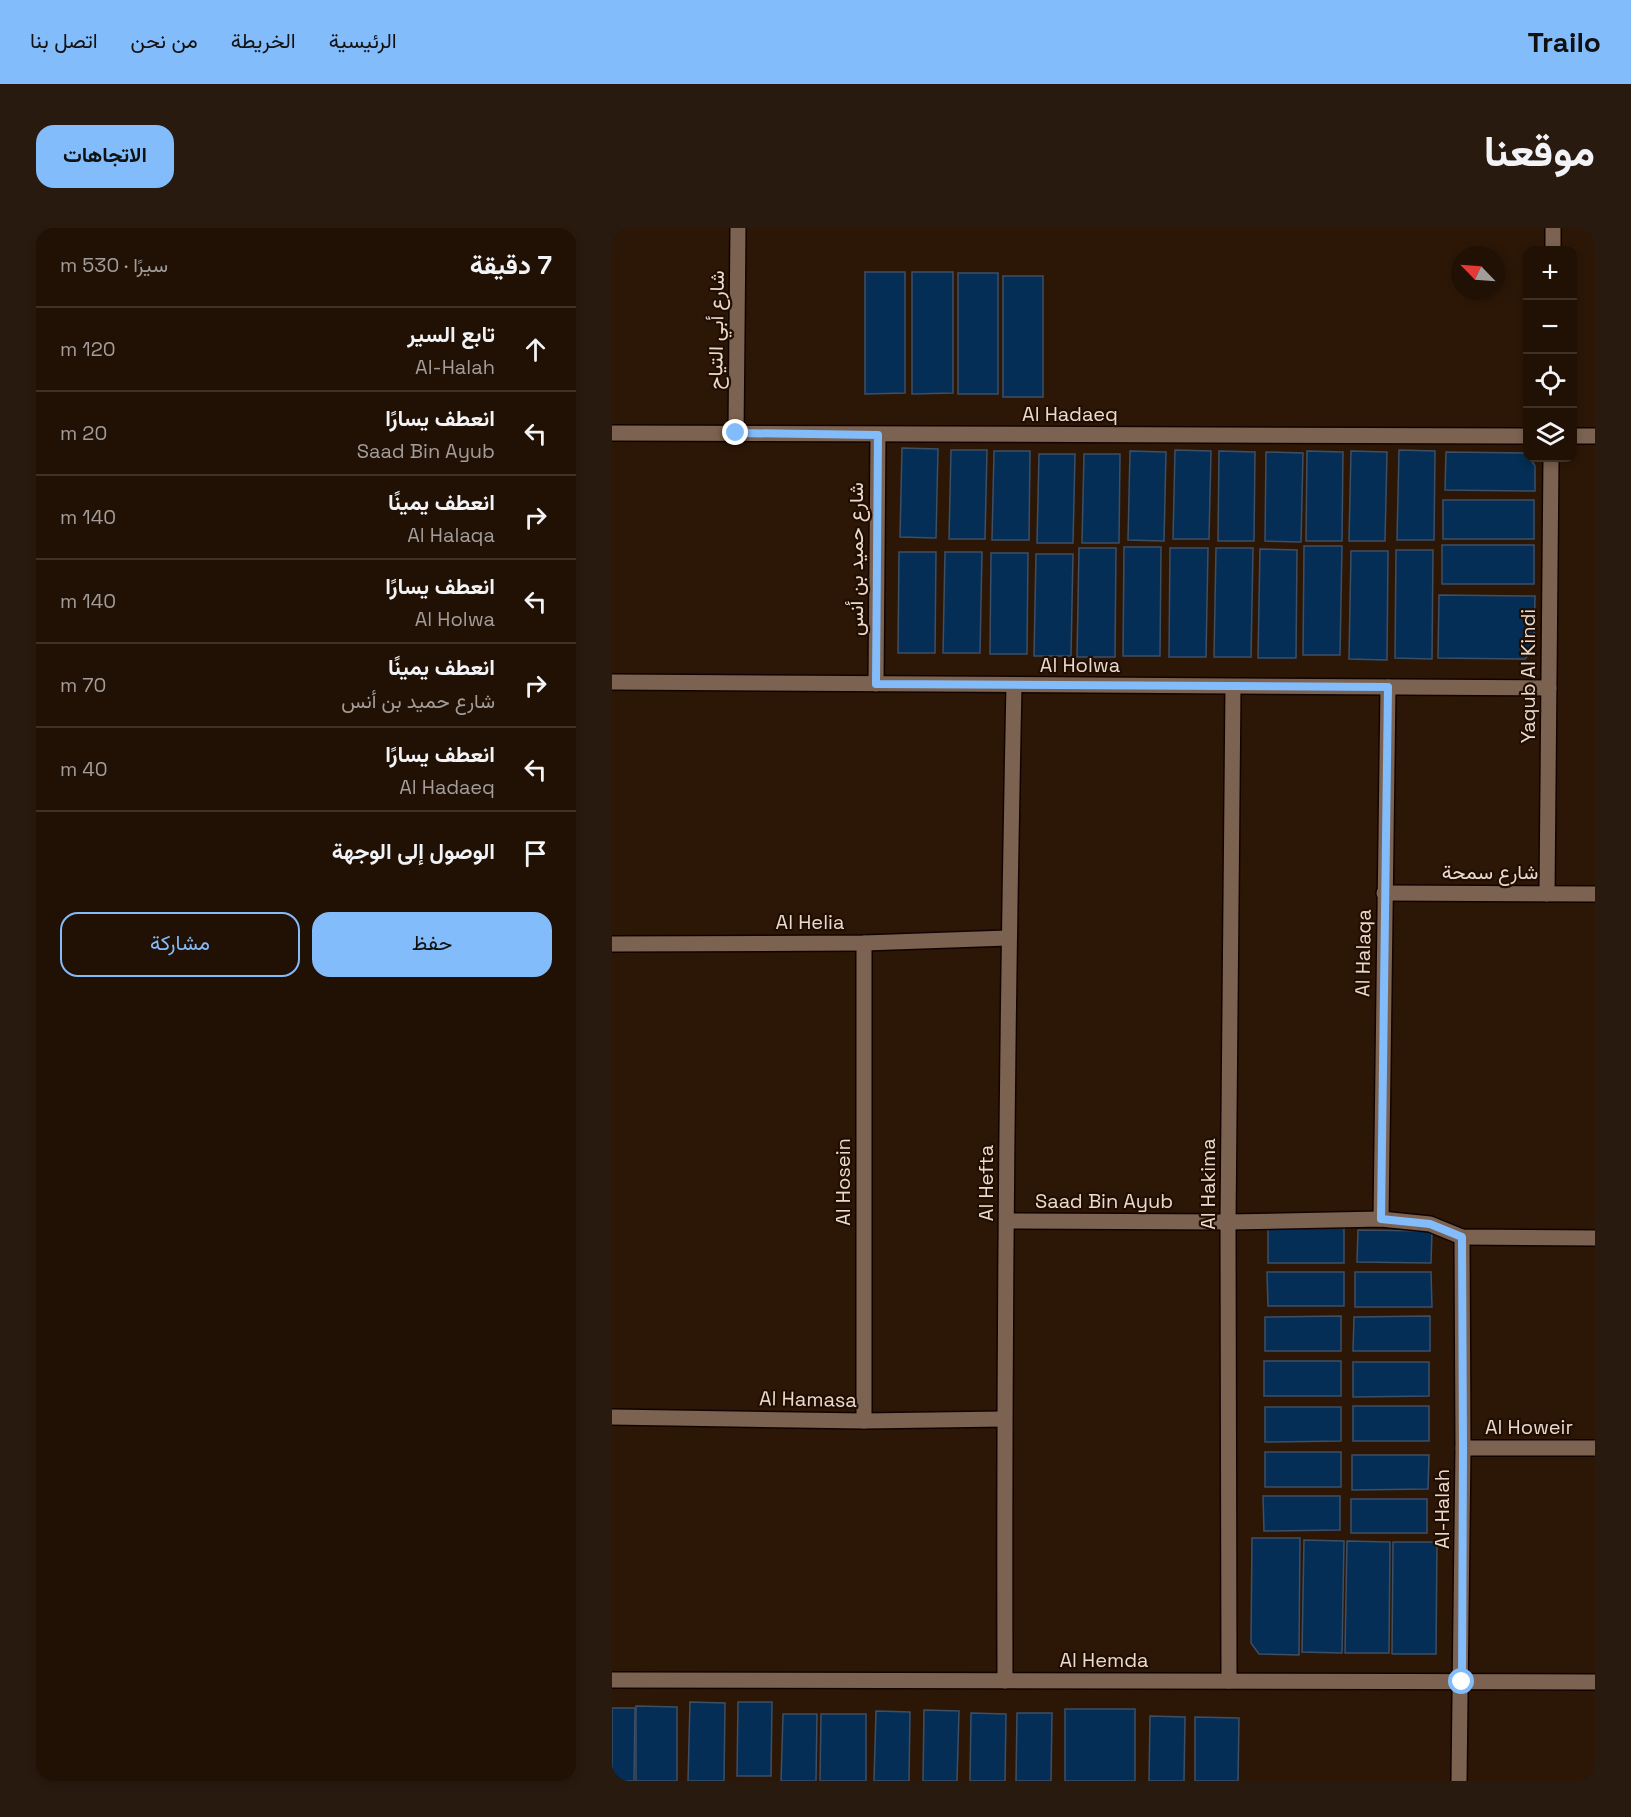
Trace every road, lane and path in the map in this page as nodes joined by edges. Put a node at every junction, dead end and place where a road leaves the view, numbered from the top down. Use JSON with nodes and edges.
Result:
{"nodes":[{"id":1,"x":738,"y":228,"type":"edge"},
{"id":2,"x":1553,"y":228,"type":"edge"},
{"id":3,"x":1553,"y":246,"type":"edge"},
{"id":4,"x":612,"y":433,"type":"edge"},
{"id":5,"x":736,"y":433,"type":"junction"},
{"id":6,"x":878,"y":435,"type":"junction"},
{"id":7,"x":1523,"y":436,"type":"edge"},
{"id":8,"x":1577,"y":436,"type":"edge"},
{"id":9,"x":1595,"y":436,"type":"edge"},
{"id":10,"x":1551,"y":462,"type":"edge"},
{"id":11,"x":612,"y":682,"type":"edge"},
{"id":12,"x":876,"y":684,"type":"junction"},
{"id":13,"x":1014,"y":685,"type":"junction"},
{"id":14,"x":1233,"y":687,"type":"junction"},
{"id":15,"x":1388,"y":687,"type":"junction"},
{"id":16,"x":1549,"y":688,"type":"junction"},
{"id":17,"x":1384,"y":893,"type":"junction"},
{"id":18,"x":1547,"y":894,"type":"junction"},
{"id":19,"x":1595,"y":894,"type":"edge"},
{"id":20,"x":1008,"y":938,"type":"junction"},
{"id":21,"x":864,"y":943,"type":"junction"},
{"id":22,"x":612,"y":944,"type":"edge"},
{"id":23,"x":1381,"y":1219,"type":"junction"},
{"id":24,"x":1007,"y":1221,"type":"junction"},
{"id":25,"x":1228,"y":1222,"type":"junction"},
{"id":26,"x":1462,"y":1237,"type":"junction"},
{"id":27,"x":1595,"y":1238,"type":"edge"},
{"id":28,"x":612,"y":1418,"type":"edge"},
{"id":29,"x":1004,"y":1419,"type":"junction"},
{"id":30,"x":864,"y":1421,"type":"junction"},
{"id":31,"x":1463,"y":1448,"type":"junction"},
{"id":32,"x":1595,"y":1448,"type":"edge"},
{"id":33,"x":612,"y":1680,"type":"edge"},
{"id":34,"x":1005,"y":1681,"type":"junction"},
{"id":35,"x":1229,"y":1681,"type":"junction"},
{"id":36,"x":1462,"y":1682,"type":"junction"},
{"id":37,"x":1595,"y":1682,"type":"edge"},
{"id":38,"x":1459,"y":1781,"type":"edge"}],
"edges":[{"from":1,"to":5,"type":"street","name":"شارع أبي التياح"},
{"from":2,"to":3,"type":"street"},
{"from":4,"to":5,"type":"street","name":"Al Hadaeq"},
{"from":5,"to":6,"type":"street","name":"Al Hadaeq"},
{"from":6,"to":7,"type":"street","name":"Al Hadaeq"},
{"from":6,"to":12,"type":"street","name":"شارع حميد بن أنس"},
{"from":8,"to":9,"type":"street"},
{"from":10,"to":16,"type":"street","name":"Yaqub Al Kindi"},
{"from":11,"to":12,"type":"street","name":"Al Holwa"},
{"from":12,"to":13,"type":"street","name":"Al Holwa"},
{"from":13,"to":14,"type":"street","name":"Al Holwa"},
{"from":13,"to":20,"type":"street","name":"Al Hefta"},
{"from":14,"to":15,"type":"street","name":"Al Holwa"},
{"from":14,"to":25,"type":"street","name":"Al Hakima"},
{"from":15,"to":16,"type":"street","name":"Al Holwa"},
{"from":15,"to":17,"type":"street","name":"Al Halaqa"},
{"from":16,"to":18,"type":"street","name":"Yaqub Al Kindi"},
{"from":17,"to":18,"type":"street","name":"شارع سمحة"},
{"from":17,"to":23,"type":"street","name":"Al Halaqa"},
{"from":18,"to":19,"type":"street","name":"شارع سمحة"},
{"from":20,"to":21,"type":"street","name":"Al Helia"},
{"from":20,"to":24,"type":"street","name":"Al Hefta"},
{"from":21,"to":22,"type":"street","name":"Al Helia"},
{"from":21,"to":30,"type":"street","name":"Al Hosein"},
{"from":23,"to":25,"type":"street","name":"Saad Bin Ayub"},
{"from":23,"to":26,"type":"street","name":"Saad Bin Ayub"},
{"from":24,"to":25,"type":"street","name":"Saad Bin Ayub"},
{"from":24,"to":29,"type":"street","name":"Al Hefta"},
{"from":25,"to":35,"type":"street","name":"Al Hakima"},
{"from":26,"to":27,"type":"street","name":"Saad Bin Ayub"},
{"from":26,"to":31,"type":"street","name":"Al-Halah"},
{"from":28,"to":30,"type":"street","name":"Al Hamasa"},
{"from":29,"to":30,"type":"street","name":"Al Hamasa"},
{"from":29,"to":34,"type":"street","name":"Al Hefta"},
{"from":31,"to":32,"type":"street","name":"Al Howeir"},
{"from":31,"to":36,"type":"street","name":"Al-Halah"},
{"from":33,"to":34,"type":"street","name":"Al Hemda"},
{"from":34,"to":35,"type":"street","name":"Al Hemda"},
{"from":35,"to":36,"type":"street","name":"Al Hemda"},
{"from":36,"to":37,"type":"street","name":"Al Hemda"},
{"from":36,"to":38,"type":"street","name":"Al-Halah"}]}
